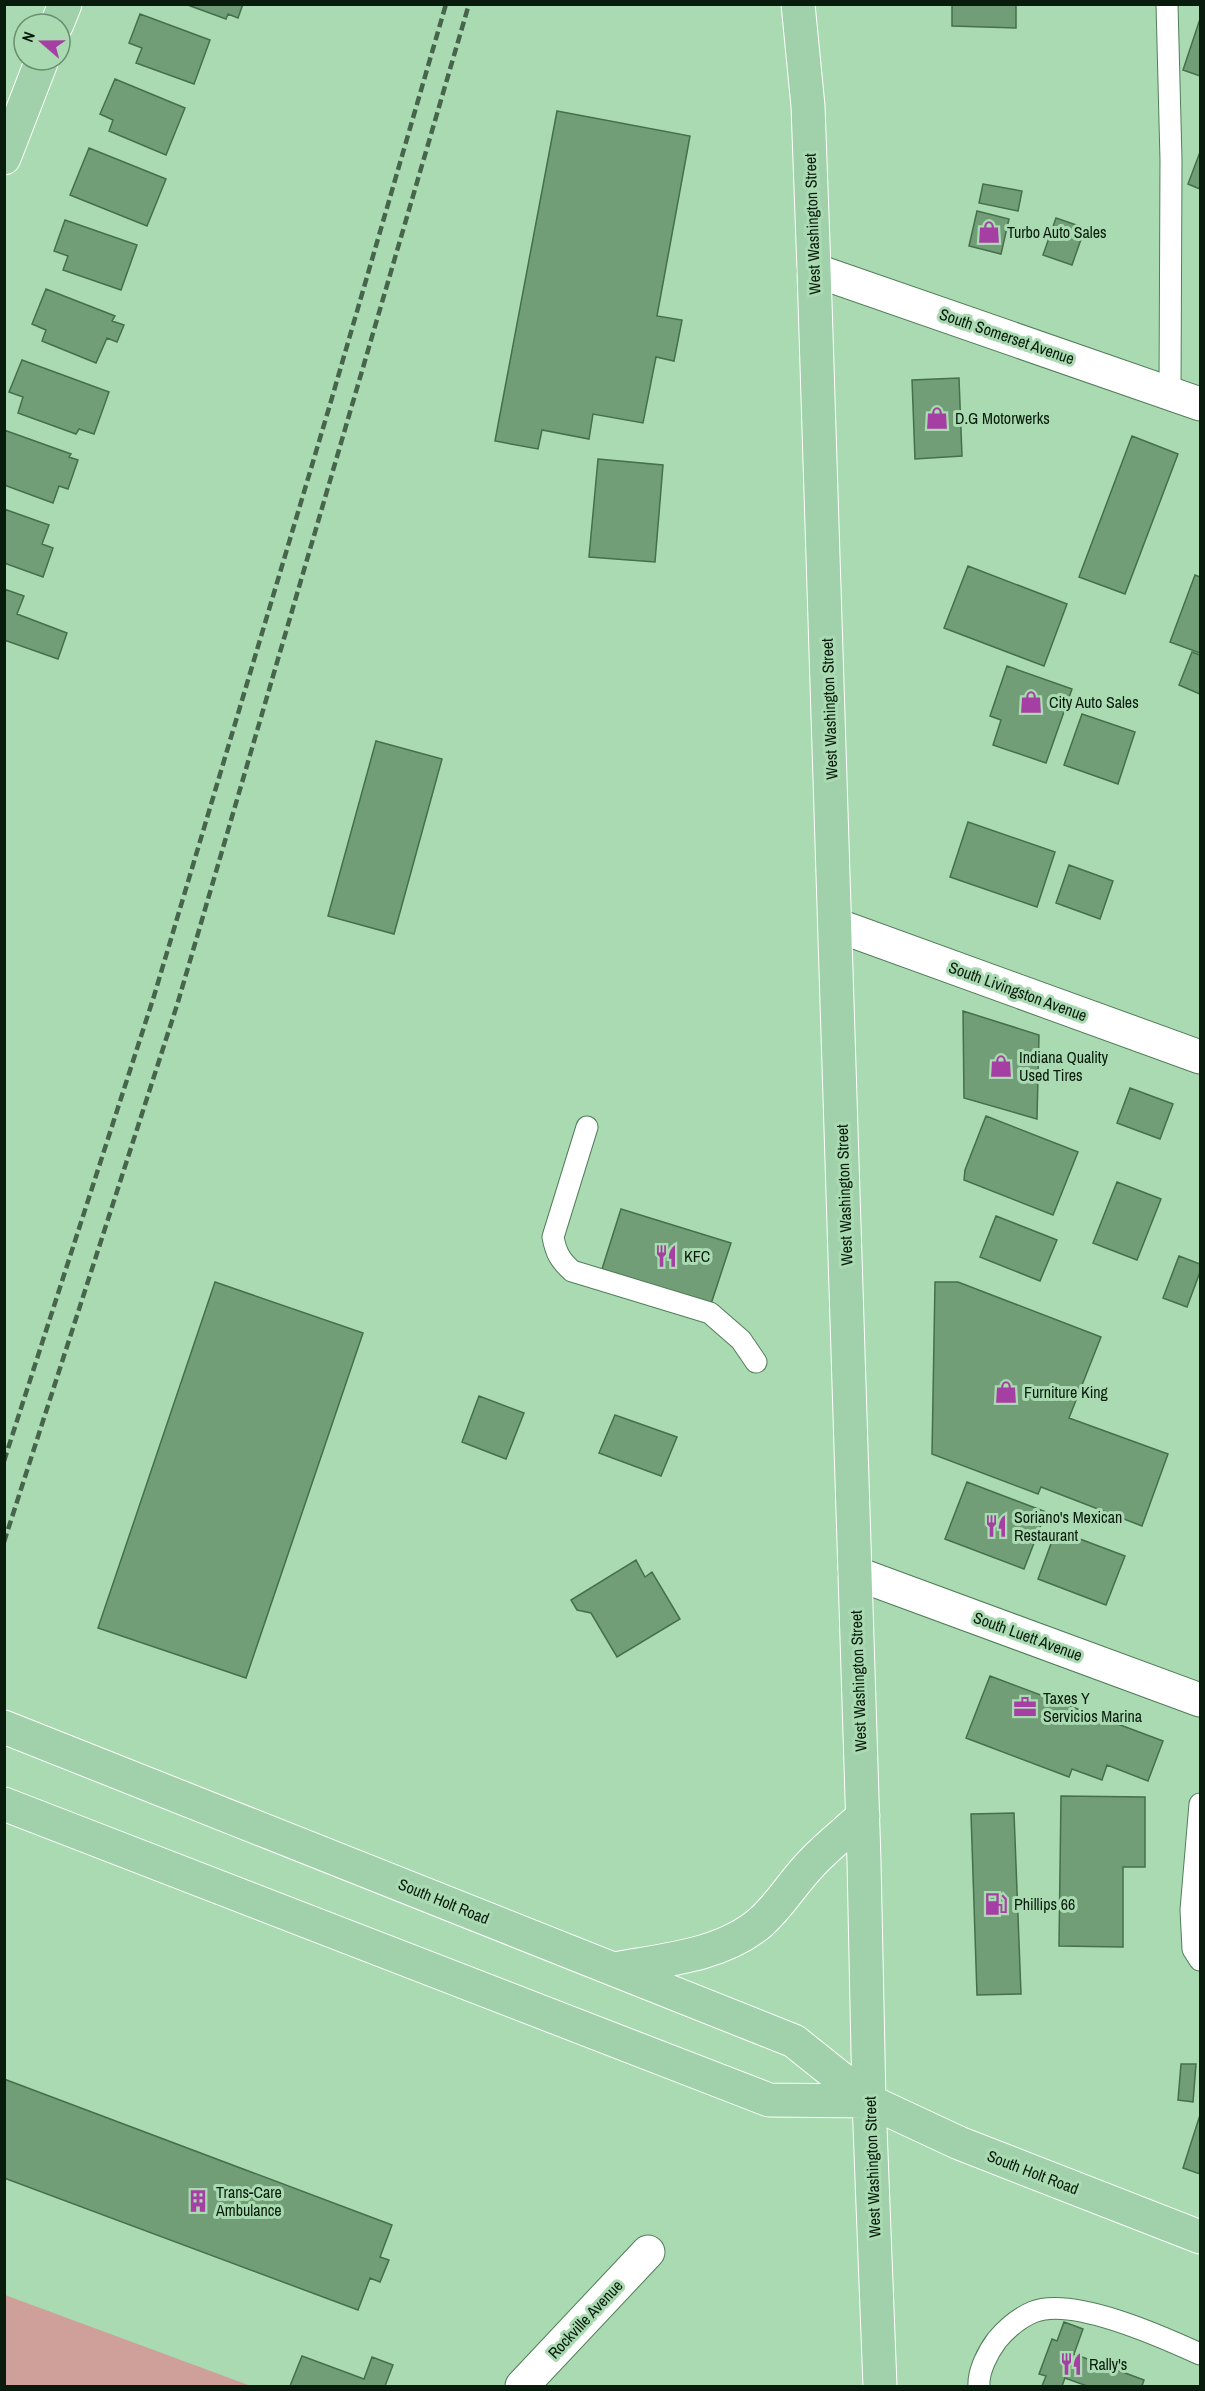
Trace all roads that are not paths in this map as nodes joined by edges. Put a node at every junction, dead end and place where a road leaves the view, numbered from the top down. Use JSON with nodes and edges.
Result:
{"nodes":[{"id":1,"x":798,"y":4,"type":"edge"},
{"id":2,"x":1167,"y":4,"type":"edge"},
{"id":3,"x":37,"y":72,"type":"edge"},
{"id":4,"x":4,"y":158,"type":"edge"},
{"id":5,"x":814,"y":270,"type":"junction"},
{"id":6,"x":1170,"y":392,"type":"junction"},
{"id":7,"x":1200,"y":404,"type":"edge"},
{"id":8,"x":836,"y":925,"type":"junction"},
{"id":9,"x":1200,"y":1057,"type":"edge"},
{"id":10,"x":587,"y":1127,"type":"dead end"},
{"id":11,"x":756,"y":1362,"type":"dead end"},
{"id":12,"x":855,"y":1573,"type":"junction"},
{"id":13,"x":1200,"y":1700,"type":"edge"},
{"id":14,"x":4,"y":1727,"type":"edge"},
{"id":15,"x":4,"y":1804,"type":"edge"},
{"id":16,"x":1200,"y":1804,"type":"edge"},
{"id":17,"x":862,"y":1816,"type":"junction"},
{"id":18,"x":1200,"y":1960,"type":"edge"},
{"id":19,"x":614,"y":1969,"type":"junction"},
{"id":20,"x":869,"y":2102,"type":"junction"},
{"id":21,"x":1200,"y":2237,"type":"edge"},
{"id":22,"x":648,"y":2252,"type":"dead end"},
{"id":23,"x":1200,"y":2354,"type":"edge"},
{"id":24,"x":522,"y":2386,"type":"edge"},
{"id":25,"x":880,"y":2386,"type":"edge"},
{"id":26,"x":979,"y":2386,"type":"edge"}],
"edges":[{"from":1,"to":5,"type":"main road","name":"West Washington Street"},
{"from":2,"to":6,"type":"lane"},
{"from":3,"to":4,"type":"main road"},
{"from":5,"to":6,"type":"street","name":"South Somerset Avenue"},
{"from":5,"to":8,"type":"main road","name":"West Washington Street"},
{"from":6,"to":7,"type":"street","name":"South Somerset Avenue"},
{"from":8,"to":9,"type":"street","name":"South Livingston Avenue"},
{"from":8,"to":12,"type":"main road","name":"West Washington Street"},
{"from":10,"to":11,"type":"lane"},
{"from":12,"to":13,"type":"street","name":"South Luett Avenue"},
{"from":12,"to":17,"type":"main road","name":"West Washington Street"},
{"from":14,"to":19,"type":"main road","name":"South Holt Road"},
{"from":15,"to":20,"type":"main road","name":"South Holt Road"},
{"from":16,"to":18,"type":"lane"},
{"from":17,"to":19,"type":"main road"},
{"from":17,"to":20,"type":"main road","name":"West Washington Street"},
{"from":19,"to":20,"type":"main road","name":"South Holt Road"},
{"from":20,"to":21,"type":"main road","name":"South Holt Road"},
{"from":20,"to":25,"type":"main road","name":"West Washington Street"},
{"from":22,"to":24,"type":"street","name":"Rockville Avenue"},
{"from":23,"to":26,"type":"lane"}]}
